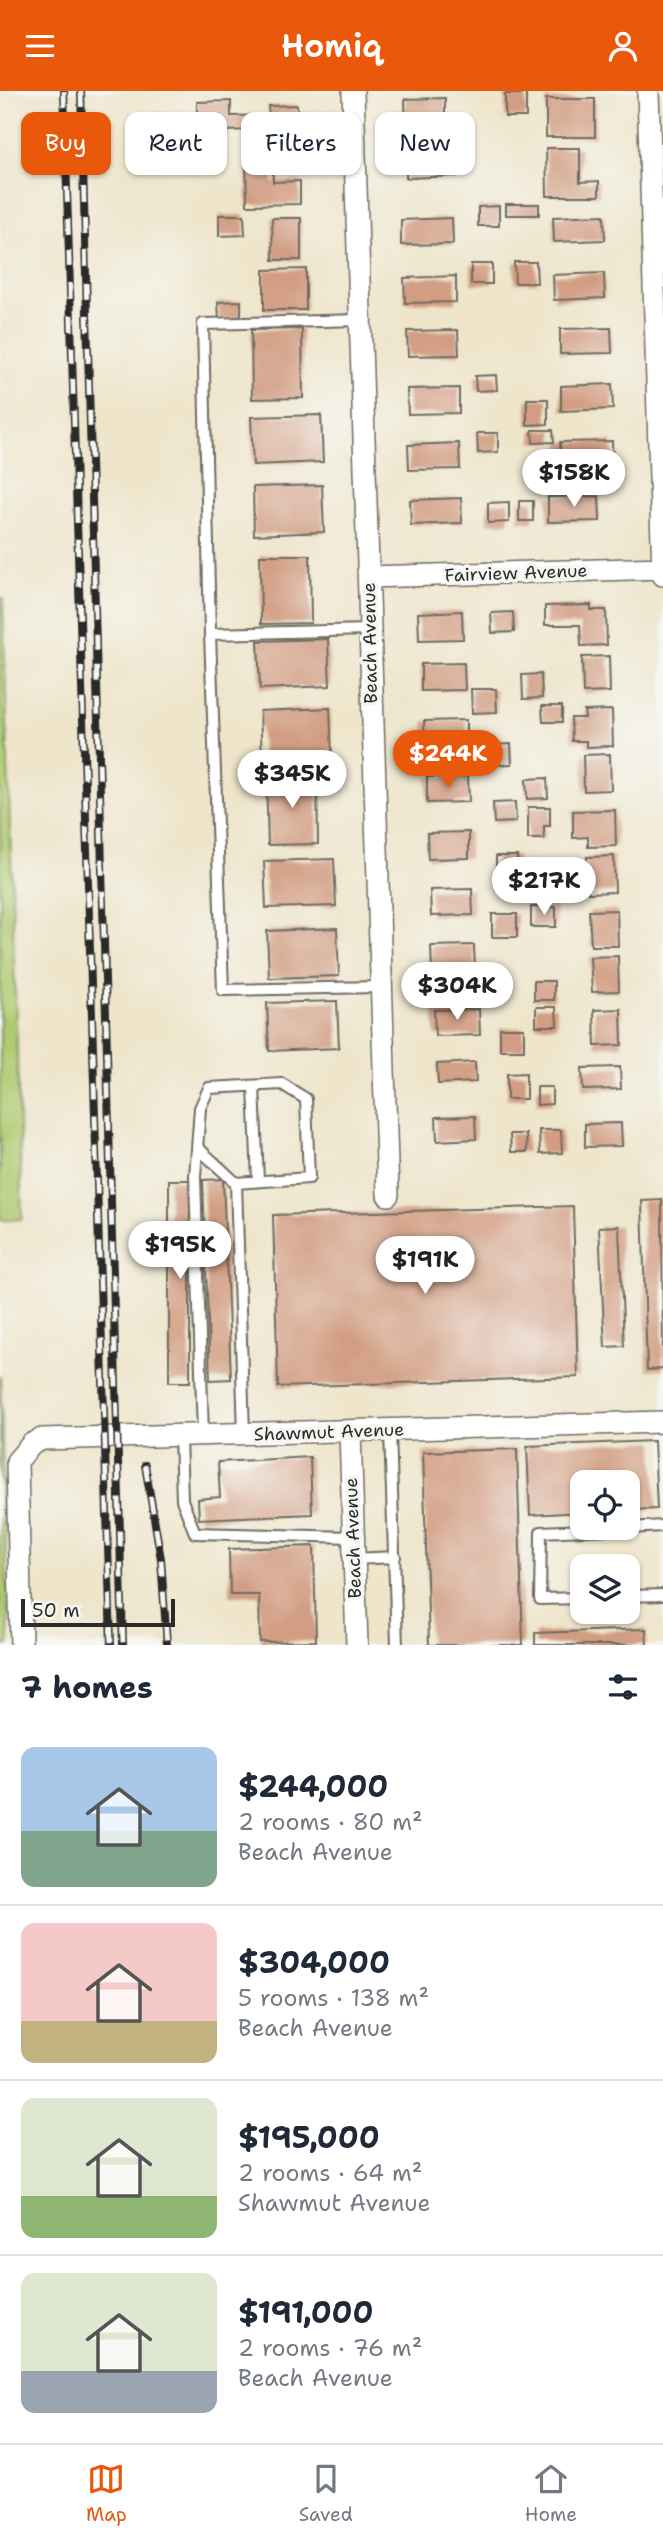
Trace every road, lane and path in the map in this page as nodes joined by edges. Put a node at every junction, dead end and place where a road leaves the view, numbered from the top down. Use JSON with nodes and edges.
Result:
{"nodes":[{"id":1,"x":353,"y":91,"type":"edge"},
{"id":2,"x":648,"y":91,"type":"edge"},
{"id":3,"x":360,"y":320,"type":"junction"},
{"id":4,"x":663,"y":568,"type":"edge"},
{"id":5,"x":663,"y":575,"type":"edge"},
{"id":6,"x":369,"y":577,"type":"junction"},
{"id":7,"x":370,"y":630,"type":"junction"},
{"id":8,"x":210,"y":634,"type":"junction"},
{"id":9,"x":380,"y":987,"type":"junction"},
{"id":10,"x":254,"y":1086,"type":"junction"},
{"id":11,"x":197,"y":1147,"type":"junction"},
{"id":12,"x":258,"y":1181,"type":"junction"},
{"id":13,"x":236,"y":1183,"type":"junction"},
{"id":14,"x":388,"y":1195,"type":"dead end"},
{"id":15,"x":663,"y":1422,"type":"edge"},
{"id":16,"x":390,"y":1431,"type":"junction"},
{"id":17,"x":350,"y":1432,"type":"junction"},
{"id":18,"x":244,"y":1434,"type":"junction"},
{"id":19,"x":203,"y":1435,"type":"junction"},
{"id":20,"x":180,"y":1436,"type":"junction"},
{"id":21,"x":663,"y":1526,"type":"edge"},
{"id":22,"x":640,"y":1527,"type":"edge"},
{"id":23,"x":570,"y":1531,"type":"edge"},
{"id":24,"x":354,"y":1537,"type":"junction"},
{"id":25,"x":394,"y":1557,"type":"junction"},
{"id":26,"x":354,"y":1559,"type":"junction"},
{"id":27,"x":663,"y":1595,"type":"edge"},
{"id":28,"x":640,"y":1596,"type":"edge"},
{"id":29,"x":570,"y":1598,"type":"edge"},
{"id":30,"x":21,"y":1645,"type":"edge"},
{"id":31,"x":357,"y":1645,"type":"edge"},
{"id":32,"x":397,"y":1645,"type":"edge"}],
"edges":[{"from":1,"to":3,"type":"street","name":"Beach Avenue"},
{"from":2,"to":4,"type":"street"},
{"from":3,"to":6,"type":"street","name":"Beach Avenue"},
{"from":3,"to":8,"type":"lane"},
{"from":4,"to":5,"type":"street"},
{"from":4,"to":6,"type":"street","name":"Fairview Avenue"},
{"from":6,"to":7,"type":"street","name":"Beach Avenue"},
{"from":7,"to":8,"type":"lane"},
{"from":7,"to":9,"type":"street","name":"Beach Avenue"},
{"from":8,"to":9,"type":"lane"},
{"from":9,"to":14,"type":"street","name":"Beach Avenue"},
{"from":10,"to":11,"type":"lane"},
{"from":10,"to":12,"type":"lane"},
{"from":10,"to":12,"type":"lane"},
{"from":11,"to":13,"type":"lane"},
{"from":11,"to":19,"type":"lane"},
{"from":12,"to":13,"type":"lane"},
{"from":13,"to":18,"type":"lane"},
{"from":15,"to":16,"type":"street","name":"Shawmut Avenue"},
{"from":16,"to":17,"type":"street","name":"Shawmut Avenue"},
{"from":16,"to":25,"type":"lane"},
{"from":17,"to":18,"type":"street","name":"Shawmut Avenue"},
{"from":17,"to":24,"type":"street","name":"Beach Avenue"},
{"from":18,"to":19,"type":"street","name":"Shawmut Avenue"},
{"from":19,"to":20,"type":"street","name":"Shawmut Avenue"},
{"from":20,"to":24,"type":"lane"},
{"from":20,"to":30,"type":"street","name":"Shawmut Avenue"},
{"from":21,"to":22,"type":"lane"},
{"from":23,"to":29,"type":"lane"},
{"from":24,"to":26,"type":"street","name":"Beach Avenue"},
{"from":25,"to":26,"type":"lane"},
{"from":25,"to":32,"type":"lane"},
{"from":26,"to":31,"type":"street","name":"Beach Avenue"},
{"from":27,"to":28,"type":"lane"}]}
